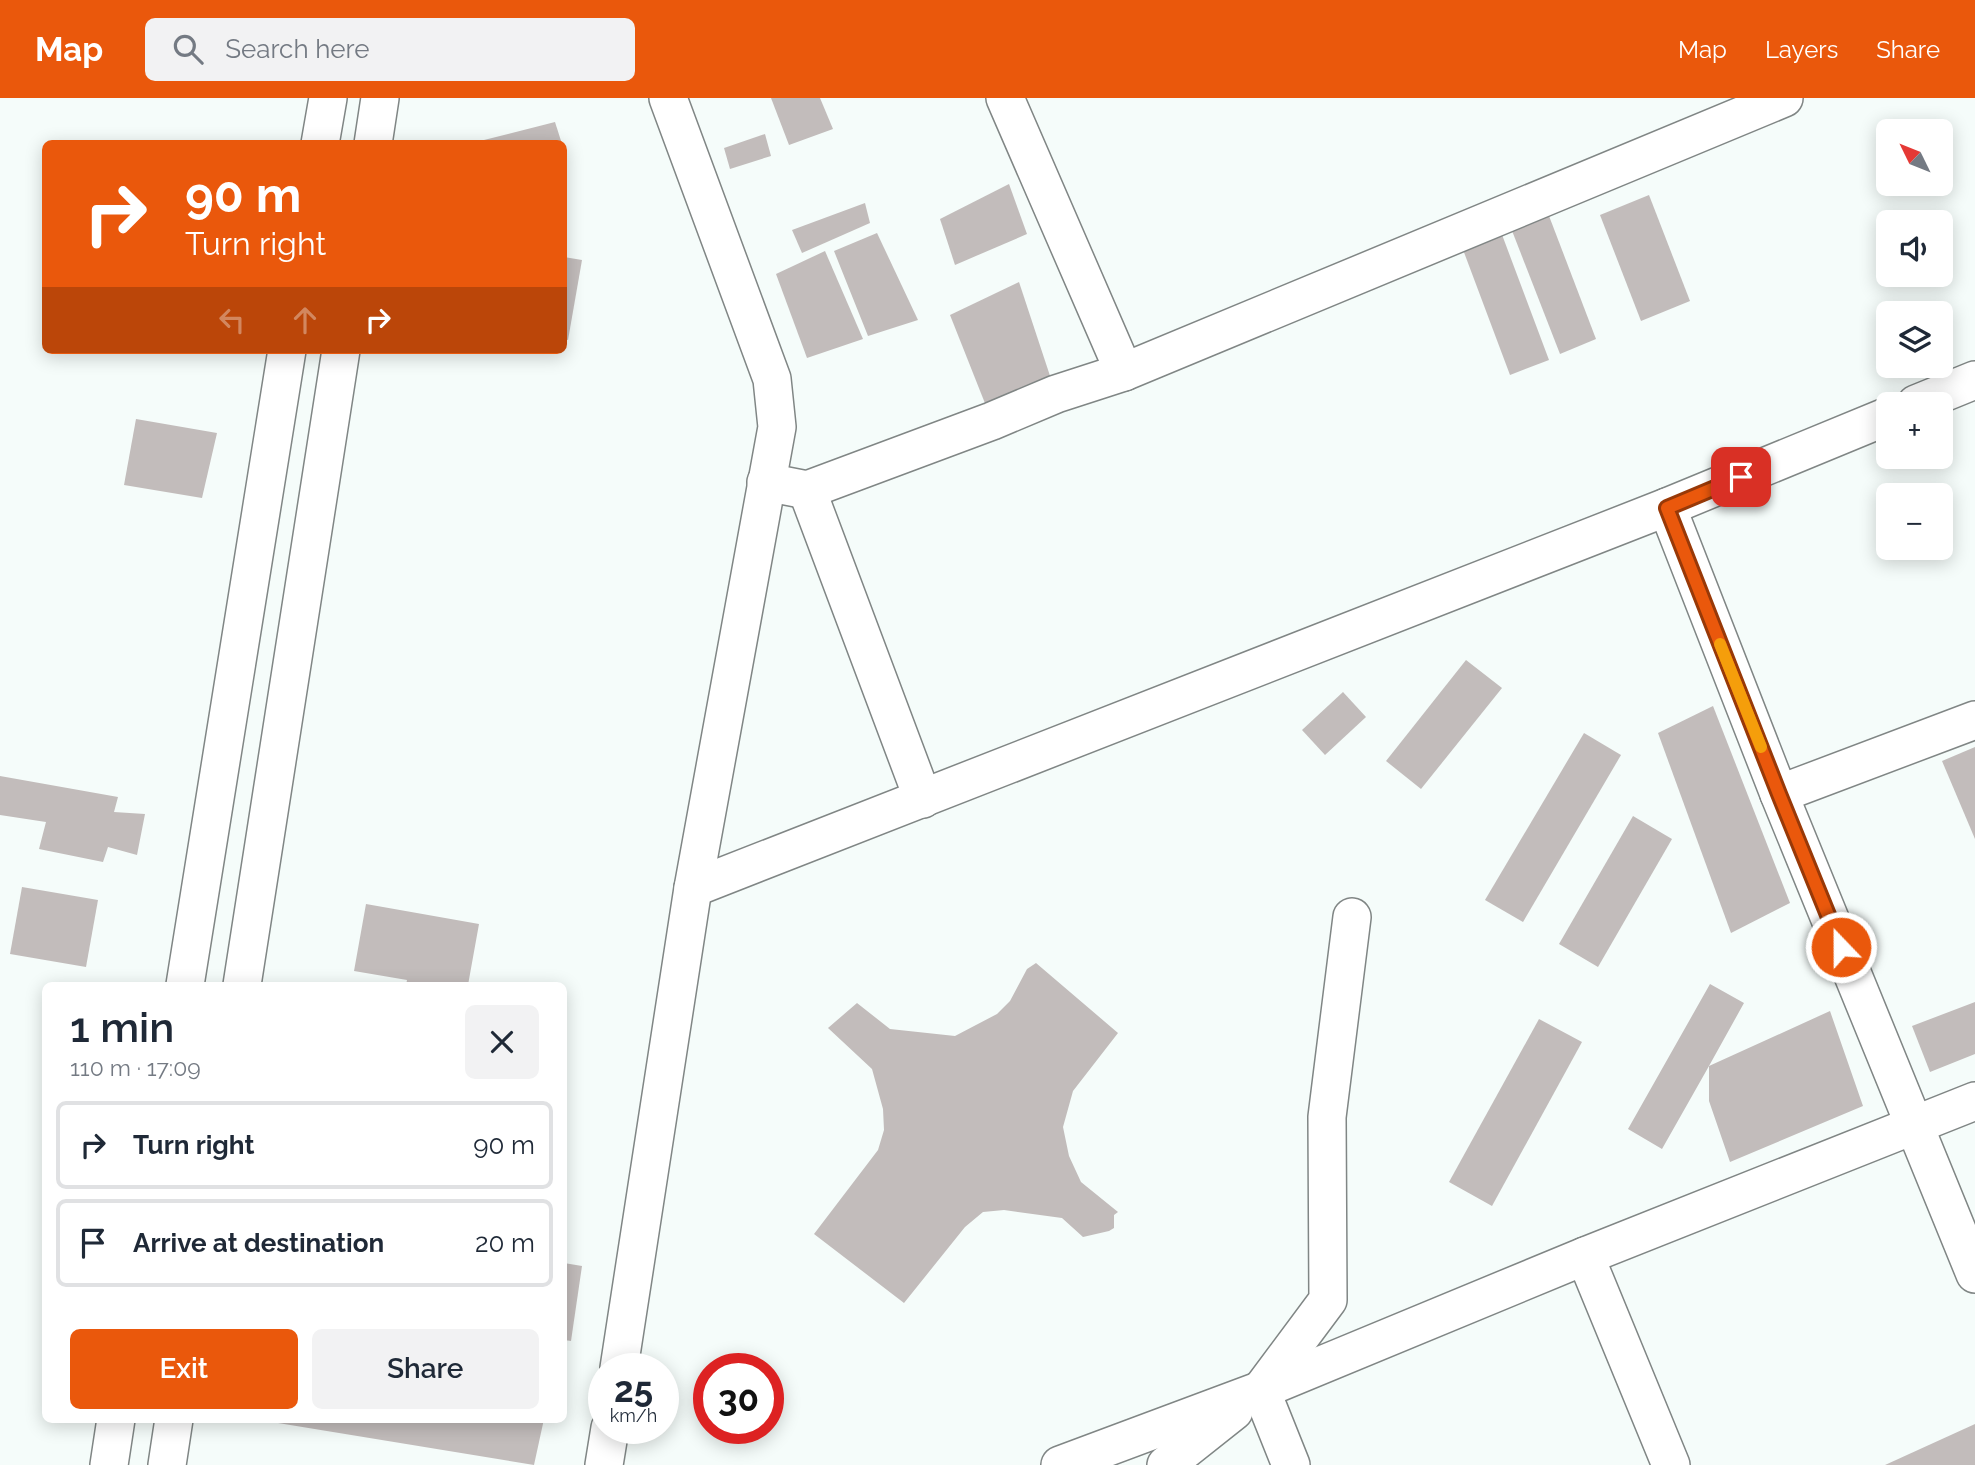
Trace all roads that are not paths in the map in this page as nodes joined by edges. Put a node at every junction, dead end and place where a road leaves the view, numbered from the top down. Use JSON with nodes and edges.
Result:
{"nodes":[{"id":1,"x":328,"y":98,"type":"edge"},
{"id":2,"x":380,"y":98,"type":"edge"},
{"id":3,"x":668,"y":98,"type":"edge"},
{"id":4,"x":1005,"y":98,"type":"edge"},
{"id":5,"x":1784,"y":98,"type":"edge"},
{"id":6,"x":321,"y":140,"type":"edge"},
{"id":7,"x":374,"y":140,"type":"edge"},
{"id":8,"x":286,"y":354,"type":"edge"},
{"id":9,"x":340,"y":354,"type":"edge"},
{"id":10,"x":1124,"y":372,"type":"junction"},
{"id":11,"x":1975,"y":380,"type":"edge"},
{"id":12,"x":1946,"y":392,"type":"edge"},
{"id":13,"x":1876,"y":421,"type":"edge"},
{"id":14,"x":766,"y":482,"type":"junction"},
{"id":15,"x":807,"y":490,"type":"junction"},
{"id":16,"x":1667,"y":508,"type":"junction"},
{"id":17,"x":1975,"y":720,"type":"edge"},
{"id":18,"x":1779,"y":794,"type":"junction"},
{"id":19,"x":923,"y":799,"type":"junction"},
{"id":20,"x":693,"y":888,"type":"junction"},
{"id":21,"x":1352,"y":917,"type":"dead end"},
{"id":22,"x":185,"y":982,"type":"edge"},
{"id":23,"x":242,"y":982,"type":"edge"},
{"id":24,"x":1975,"y":1101,"type":"edge"},
{"id":25,"x":1914,"y":1125,"type":"junction"},
{"id":26,"x":1585,"y":1256,"type":"junction"},
{"id":27,"x":1975,"y":1274,"type":"edge"},
{"id":28,"x":621,"y":1353,"type":"edge"},
{"id":29,"x":1261,"y":1390,"type":"junction"},
{"id":30,"x":115,"y":1423,"type":"edge"},
{"id":31,"x":173,"y":1423,"type":"edge"},
{"id":32,"x":607,"y":1444,"type":"edge"},
{"id":33,"x":109,"y":1465,"type":"edge"},
{"id":34,"x":167,"y":1465,"type":"edge"},
{"id":35,"x":604,"y":1465,"type":"edge"},
{"id":36,"x":1060,"y":1465,"type":"edge"},
{"id":37,"x":1166,"y":1465,"type":"edge"},
{"id":38,"x":1291,"y":1465,"type":"edge"},
{"id":39,"x":1671,"y":1465,"type":"edge"}],
"edges":[{"from":1,"to":6,"type":"street"},
{"from":2,"to":7,"type":"street"},
{"from":3,"to":14,"type":"street"},
{"from":4,"to":10,"type":"street"},
{"from":5,"to":10,"type":"street"},
{"from":8,"to":22,"type":"street"},
{"from":9,"to":23,"type":"street"},
{"from":10,"to":15,"type":"street"},
{"from":11,"to":12,"type":"street"},
{"from":13,"to":16,"type":"street"},
{"from":14,"to":15,"type":"street"},
{"from":14,"to":20,"type":"street"},
{"from":15,"to":19,"type":"street"},
{"from":16,"to":18,"type":"street"},
{"from":16,"to":19,"type":"street"},
{"from":17,"to":18,"type":"street"},
{"from":18,"to":25,"type":"street"},
{"from":19,"to":20,"type":"street"},
{"from":20,"to":28,"type":"street"},
{"from":21,"to":29,"type":"street"},
{"from":24,"to":25,"type":"street"},
{"from":25,"to":26,"type":"street"},
{"from":25,"to":27,"type":"street"},
{"from":26,"to":29,"type":"street"},
{"from":26,"to":39,"type":"street"},
{"from":29,"to":36,"type":"street"},
{"from":29,"to":37,"type":"street"},
{"from":29,"to":38,"type":"street"},
{"from":30,"to":33,"type":"street"},
{"from":31,"to":34,"type":"street"},
{"from":32,"to":35,"type":"street"}]}
